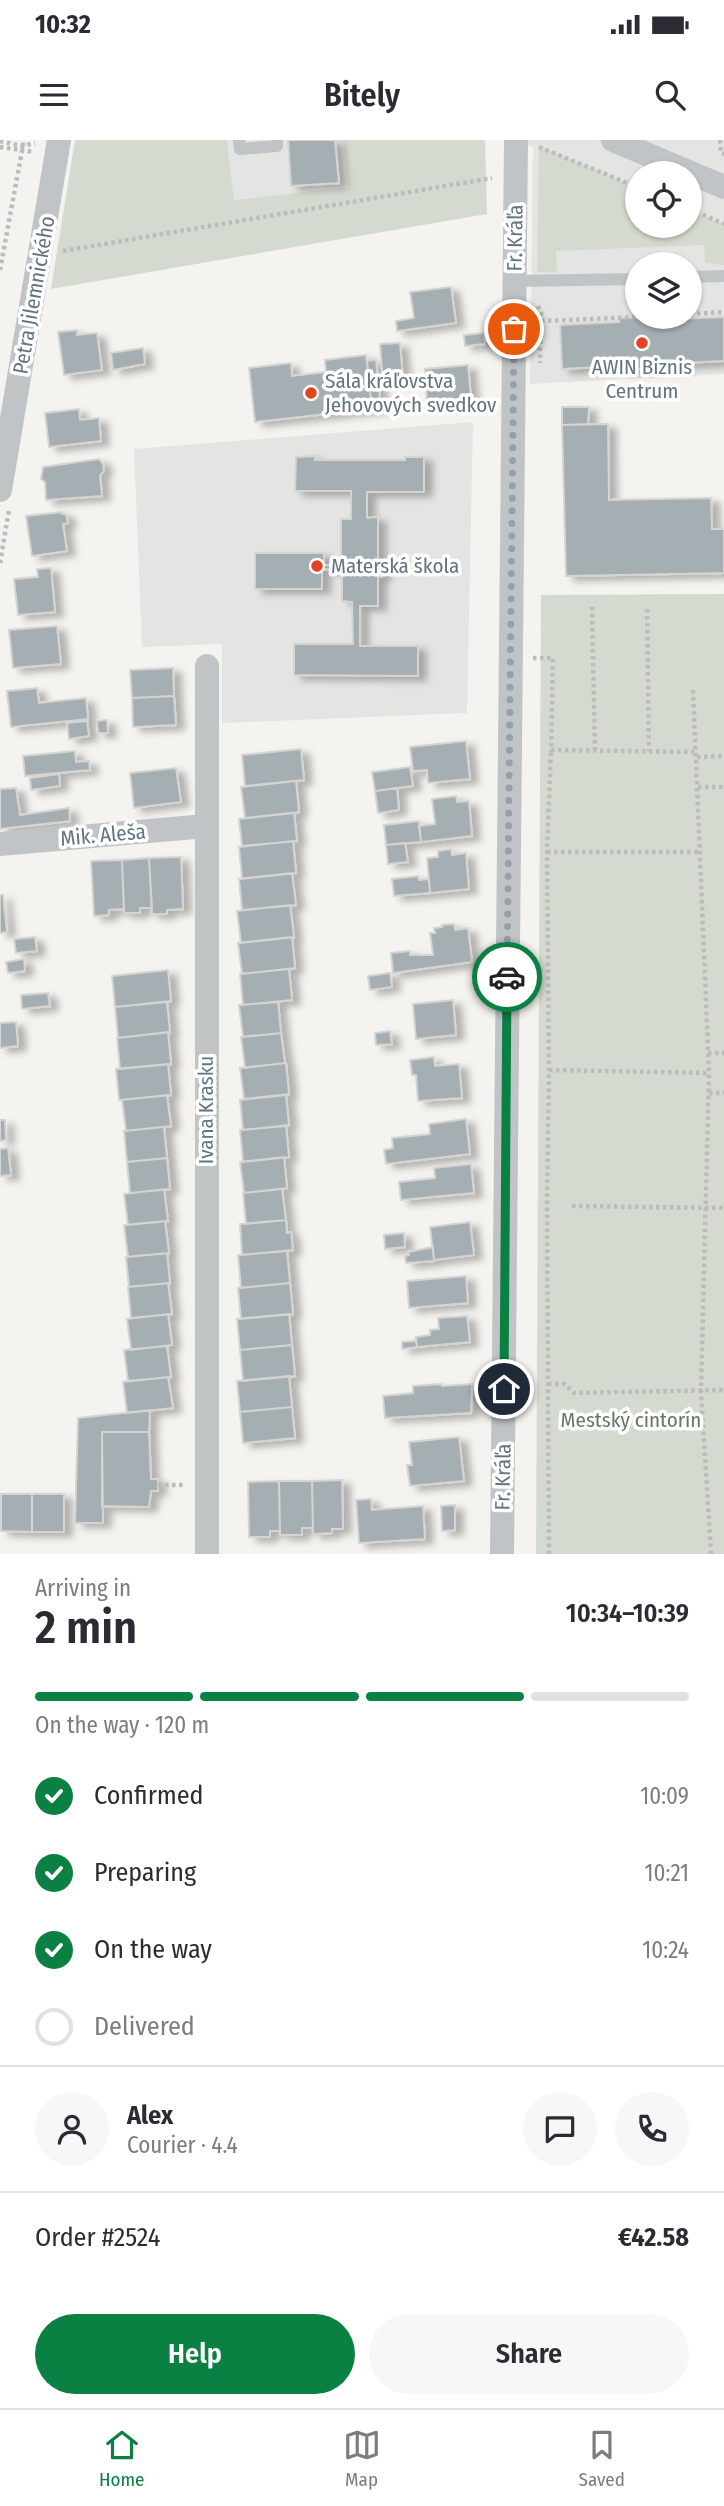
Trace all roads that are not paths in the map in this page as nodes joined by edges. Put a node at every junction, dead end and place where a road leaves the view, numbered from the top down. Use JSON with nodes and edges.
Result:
{"nodes":[{"id":1,"x":59,"y":140,"type":"edge"},
{"id":2,"x":239,"y":140,"type":"edge"},
{"id":3,"x":277,"y":140,"type":"edge"},
{"id":4,"x":613,"y":140,"type":"edge"},
{"id":5,"x":527,"y":143,"type":"edge"},
{"id":6,"x":724,"y":187,"type":"edge"},
{"id":7,"x":724,"y":276,"type":"edge"},
{"id":8,"x":702,"y":277,"type":"edge"},
{"id":9,"x":625,"y":279,"type":"edge"},
{"id":10,"x":514,"y":281,"type":"junction"},
{"id":11,"x":0,"y":490,"type":"edge"},
{"id":12,"x":207,"y":666,"type":"dead end"},
{"id":13,"x":206,"y":826,"type":"junction"},
{"id":14,"x":0,"y":844,"type":"edge"},
{"id":15,"x":206,"y":1554,"type":"edge"},
{"id":16,"x":502,"y":1554,"type":"edge"}],
"edges":[{"from":1,"to":11,"type":"street","name":"Petra Jilemnického"},
{"from":2,"to":3,"type":"lane"},
{"from":4,"to":6,"type":"street"},
{"from":5,"to":10,"type":"street","name":"Fr. Kráľa"},
{"from":7,"to":8,"type":"lane"},
{"from":9,"to":10,"type":"lane"},
{"from":10,"to":16,"type":"street","name":"Fr. Kráľa"},
{"from":12,"to":13,"type":"street","name":"Ivana Krasku"},
{"from":13,"to":14,"type":"street","name":"Mik. Aleša"},
{"from":13,"to":15,"type":"street","name":"Ivana Krasku"}]}
